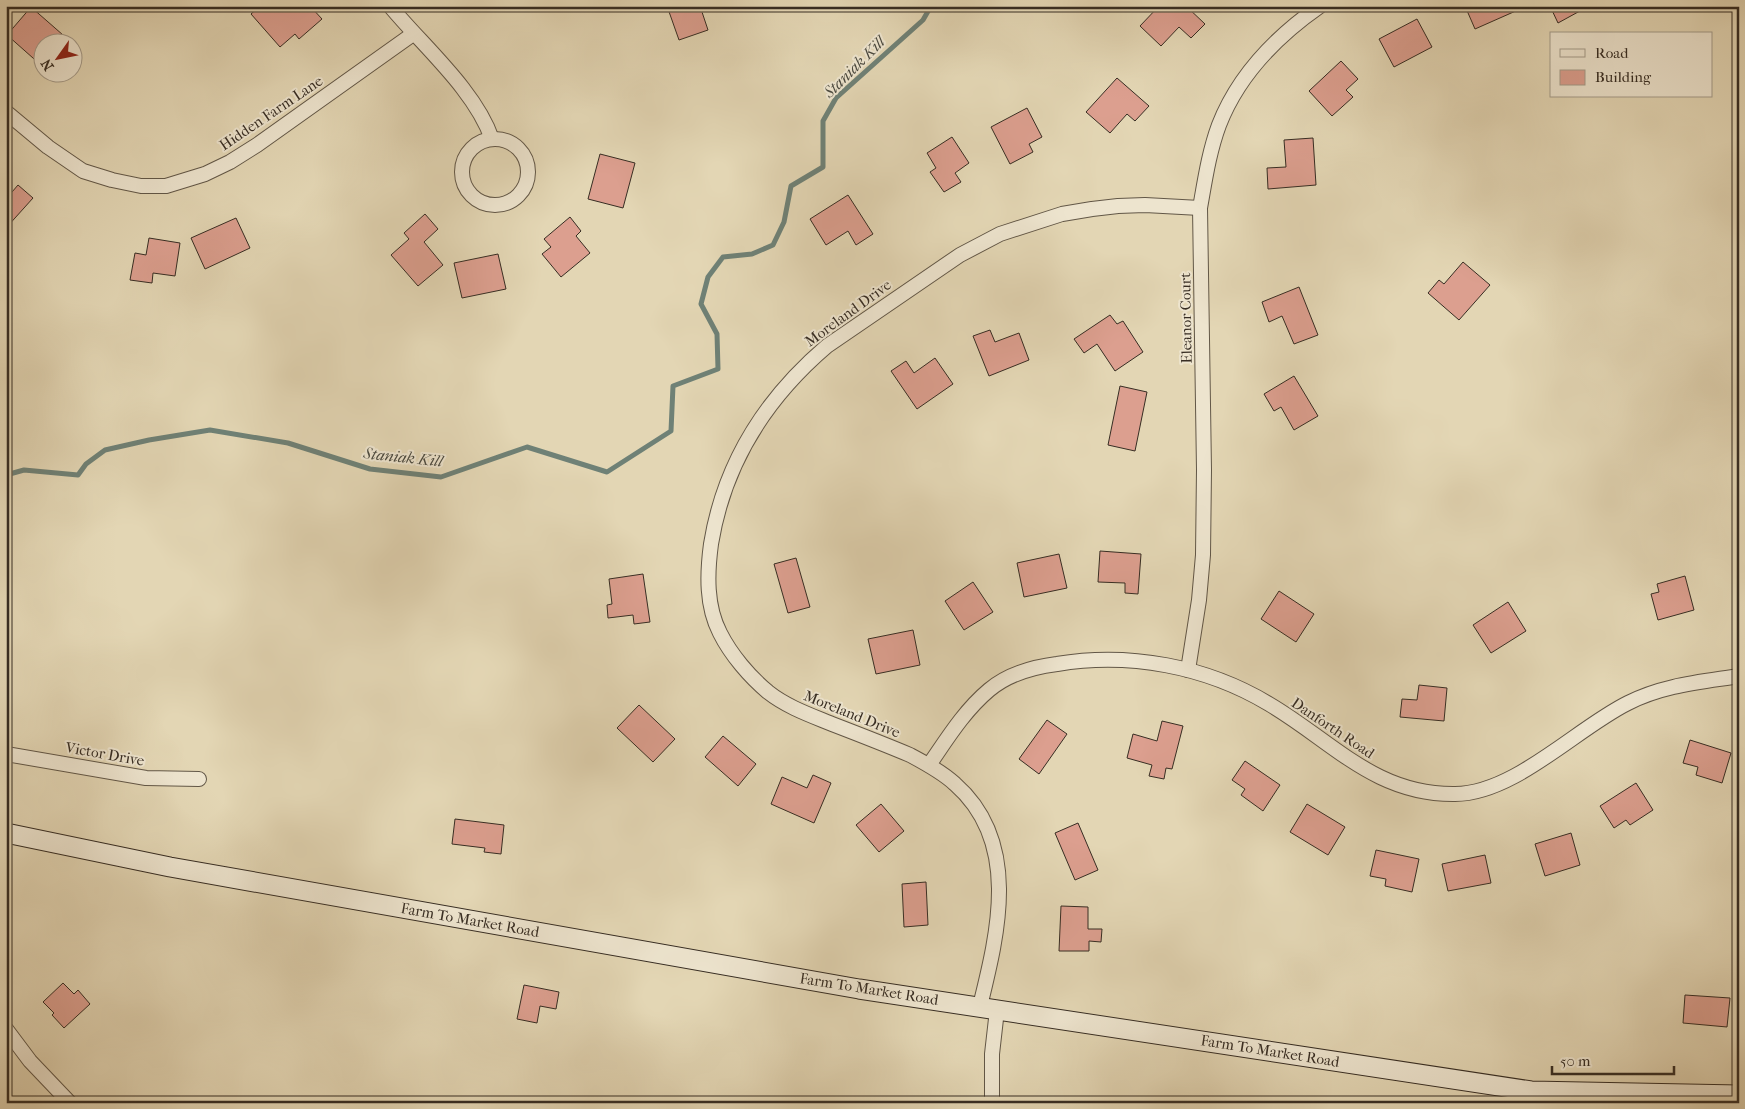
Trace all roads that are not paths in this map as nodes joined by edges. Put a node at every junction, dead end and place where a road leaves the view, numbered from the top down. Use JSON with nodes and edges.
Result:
{"nodes":[{"id":1,"x":390,"y":6,"type":"edge"},
{"id":2,"x":1320,"y":6,"type":"edge"},
{"id":3,"x":413,"y":34,"type":"junction"},
{"id":4,"x":6,"y":112,"type":"edge"},
{"id":5,"x":492,"y":139,"type":"junction"},
{"id":6,"x":1200,"y":208,"type":"junction"},
{"id":7,"x":1188,"y":670,"type":"junction"},
{"id":8,"x":1739,"y":676,"type":"edge"},
{"id":9,"x":6,"y":754,"type":"edge"},
{"id":10,"x":928,"y":765,"type":"junction"},
{"id":11,"x":199,"y":779,"type":"dead end"},
{"id":12,"x":6,"y":833,"type":"edge"},
{"id":13,"x":988,"y":1008,"type":"junction"},
{"id":14,"x":6,"y":1030,"type":"edge"},
{"id":15,"x":1739,"y":1095,"type":"edge"},
{"id":16,"x":1560,"y":1097,"type":"edge"},
{"id":17,"x":1580,"y":1097,"type":"edge"},
{"id":18,"x":70,"y":1103,"type":"edge"},
{"id":19,"x":992,"y":1103,"type":"edge"}],
"edges":[{"from":1,"to":3,"type":"street"},
{"from":2,"to":6,"type":"street","name":"Eleanor Court"},
{"from":3,"to":4,"type":"street","name":"Hidden Farm Lane"},
{"from":3,"to":5,"type":"street"},
{"from":5,"to":5,"type":"street"},
{"from":6,"to":7,"type":"street","name":"Eleanor Court"},
{"from":6,"to":10,"type":"street","name":"Moreland Drive"},
{"from":7,"to":8,"type":"street","name":"Danforth Road"},
{"from":7,"to":10,"type":"street","name":"Danforth Road"},
{"from":9,"to":11,"type":"street","name":"Victor Drive"},
{"from":10,"to":13,"type":"street","name":"Moreland Drive"},
{"from":12,"to":13,"type":"street","name":"Farm To Market Road"},
{"from":13,"to":16,"type":"street","name":"Farm To Market Road"},
{"from":13,"to":19,"type":"street","name":"Moreland Drive"},
{"from":14,"to":18,"type":"street"},
{"from":15,"to":17,"type":"street","name":"Farm To Market Road"},
{"from":16,"to":17,"type":"street","name":"Farm To Market Road"}]}
